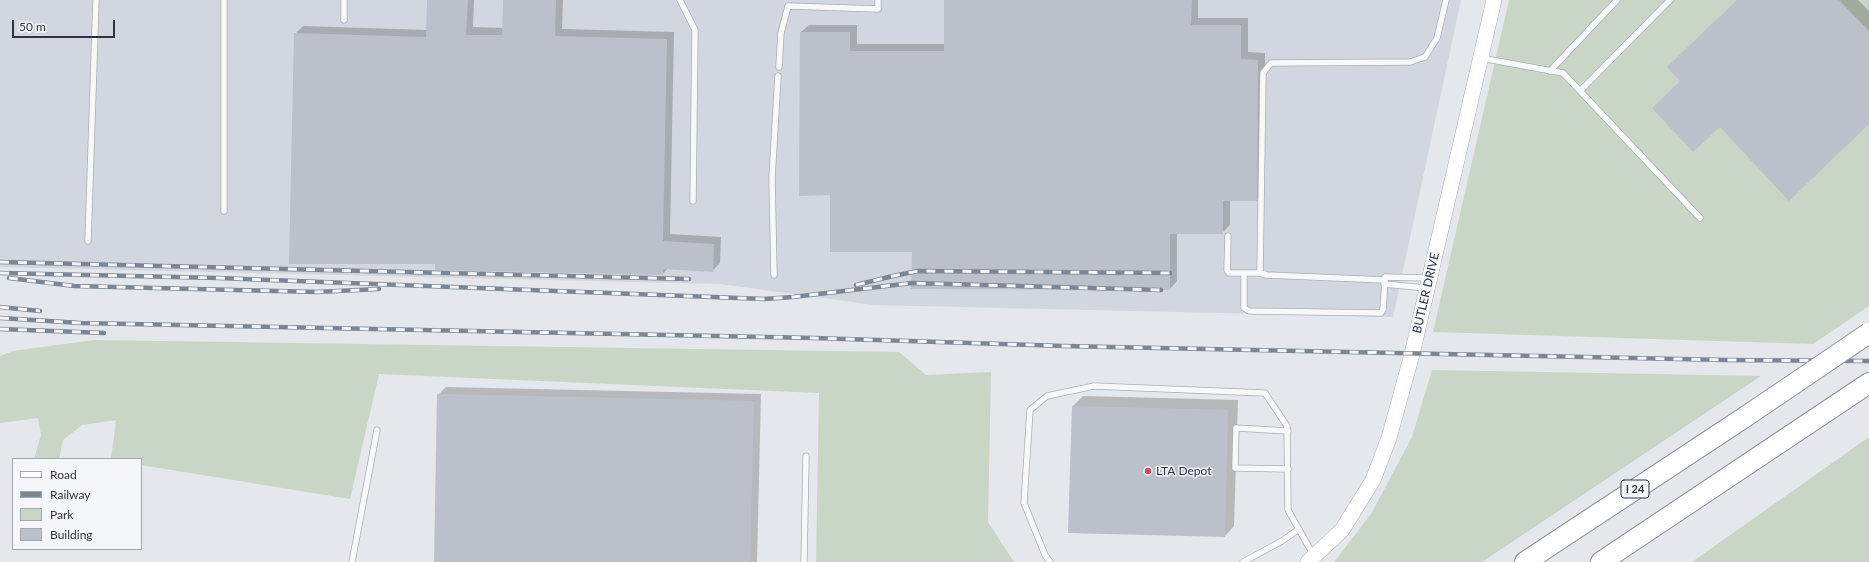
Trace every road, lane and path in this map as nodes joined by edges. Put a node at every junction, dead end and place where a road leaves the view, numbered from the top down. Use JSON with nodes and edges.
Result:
{"nodes":[{"id":1,"x":96,"y":0,"type":"edge"},
{"id":2,"x":224,"y":0,"type":"edge"},
{"id":3,"x":344,"y":0,"type":"edge"},
{"id":4,"x":680,"y":0,"type":"edge"},
{"id":5,"x":878,"y":0,"type":"edge"},
{"id":6,"x":1446,"y":0,"type":"edge"},
{"id":7,"x":1494,"y":0,"type":"edge"},
{"id":8,"x":1617,"y":0,"type":"edge"},
{"id":9,"x":1670,"y":0,"type":"edge"},
{"id":10,"x":344,"y":20,"type":"dead end"},
{"id":11,"x":1481,"y":58,"type":"junction"},
{"id":12,"x":779,"y":67,"type":"dead end"},
{"id":13,"x":1550,"y":70,"type":"junction"},
{"id":14,"x":778,"y":76,"type":"dead end"},
{"id":15,"x":1580,"y":91,"type":"junction"},
{"id":16,"x":693,"y":201,"type":"dead end"},
{"id":17,"x":224,"y":211,"type":"dead end"},
{"id":18,"x":1700,"y":218,"type":"dead end"},
{"id":19,"x":1228,"y":236,"type":"dead end"},
{"id":20,"x":88,"y":241,"type":"dead end"},
{"id":21,"x":1244,"y":273,"type":"junction"},
{"id":22,"x":1260,"y":273,"type":"junction"},
{"id":23,"x":774,"y":275,"type":"dead end"},
{"id":24,"x":1385,"y":280,"type":"junction"},
{"id":25,"x":1428,"y":283,"type":"junction"},
{"id":26,"x":1869,"y":333,"type":"edge"},
{"id":27,"x":1869,"y":383,"type":"edge"},
{"id":28,"x":377,"y":430,"type":"dead end"},
{"id":29,"x":1288,"y":431,"type":"junction"},
{"id":30,"x":806,"y":456,"type":"dead end"},
{"id":31,"x":1288,"y":469,"type":"junction"},
{"id":32,"x":1299,"y":529,"type":"junction"},
{"id":33,"x":1311,"y":559,"type":"edge"},
{"id":34,"x":352,"y":562,"type":"edge"},
{"id":35,"x":804,"y":562,"type":"edge"},
{"id":36,"x":1050,"y":562,"type":"edge"},
{"id":37,"x":1244,"y":562,"type":"edge"},
{"id":38,"x":1525,"y":562,"type":"edge"},
{"id":39,"x":1601,"y":562,"type":"edge"}],
"edges":[{"from":1,"to":20,"type":"lane"},
{"from":2,"to":17,"type":"lane"},
{"from":3,"to":10,"type":"lane"},
{"from":4,"to":16,"type":"lane"},
{"from":5,"to":12,"type":"lane"},
{"from":6,"to":22,"type":"lane"},
{"from":7,"to":11,"type":"street","name":"BUTLER DRIVE"},
{"from":8,"to":13,"type":"lane"},
{"from":9,"to":15,"type":"lane"},
{"from":11,"to":13,"type":"lane"},
{"from":11,"to":25,"type":"street","name":"BUTLER DRIVE"},
{"from":13,"to":15,"type":"lane"},
{"from":14,"to":23,"type":"lane"},
{"from":15,"to":18,"type":"lane"},
{"from":19,"to":21,"type":"lane"},
{"from":21,"to":22,"type":"lane"},
{"from":21,"to":24,"type":"lane"},
{"from":22,"to":24,"type":"lane"},
{"from":24,"to":25,"type":"lane"},
{"from":24,"to":25,"type":"lane"},
{"from":25,"to":33,"type":"street","name":"BUTLER DRIVE"},
{"from":26,"to":38,"type":"highway","number":"I 24","bridge":true},
{"from":27,"to":39,"type":"highway"},
{"from":28,"to":34,"type":"lane"},
{"from":29,"to":31,"type":"lane"},
{"from":29,"to":31,"type":"lane"},
{"from":29,"to":36,"type":"lane"},
{"from":30,"to":35,"type":"lane"},
{"from":31,"to":32,"type":"lane"},
{"from":32,"to":33,"type":"lane"},
{"from":32,"to":37,"type":"lane"}]}
